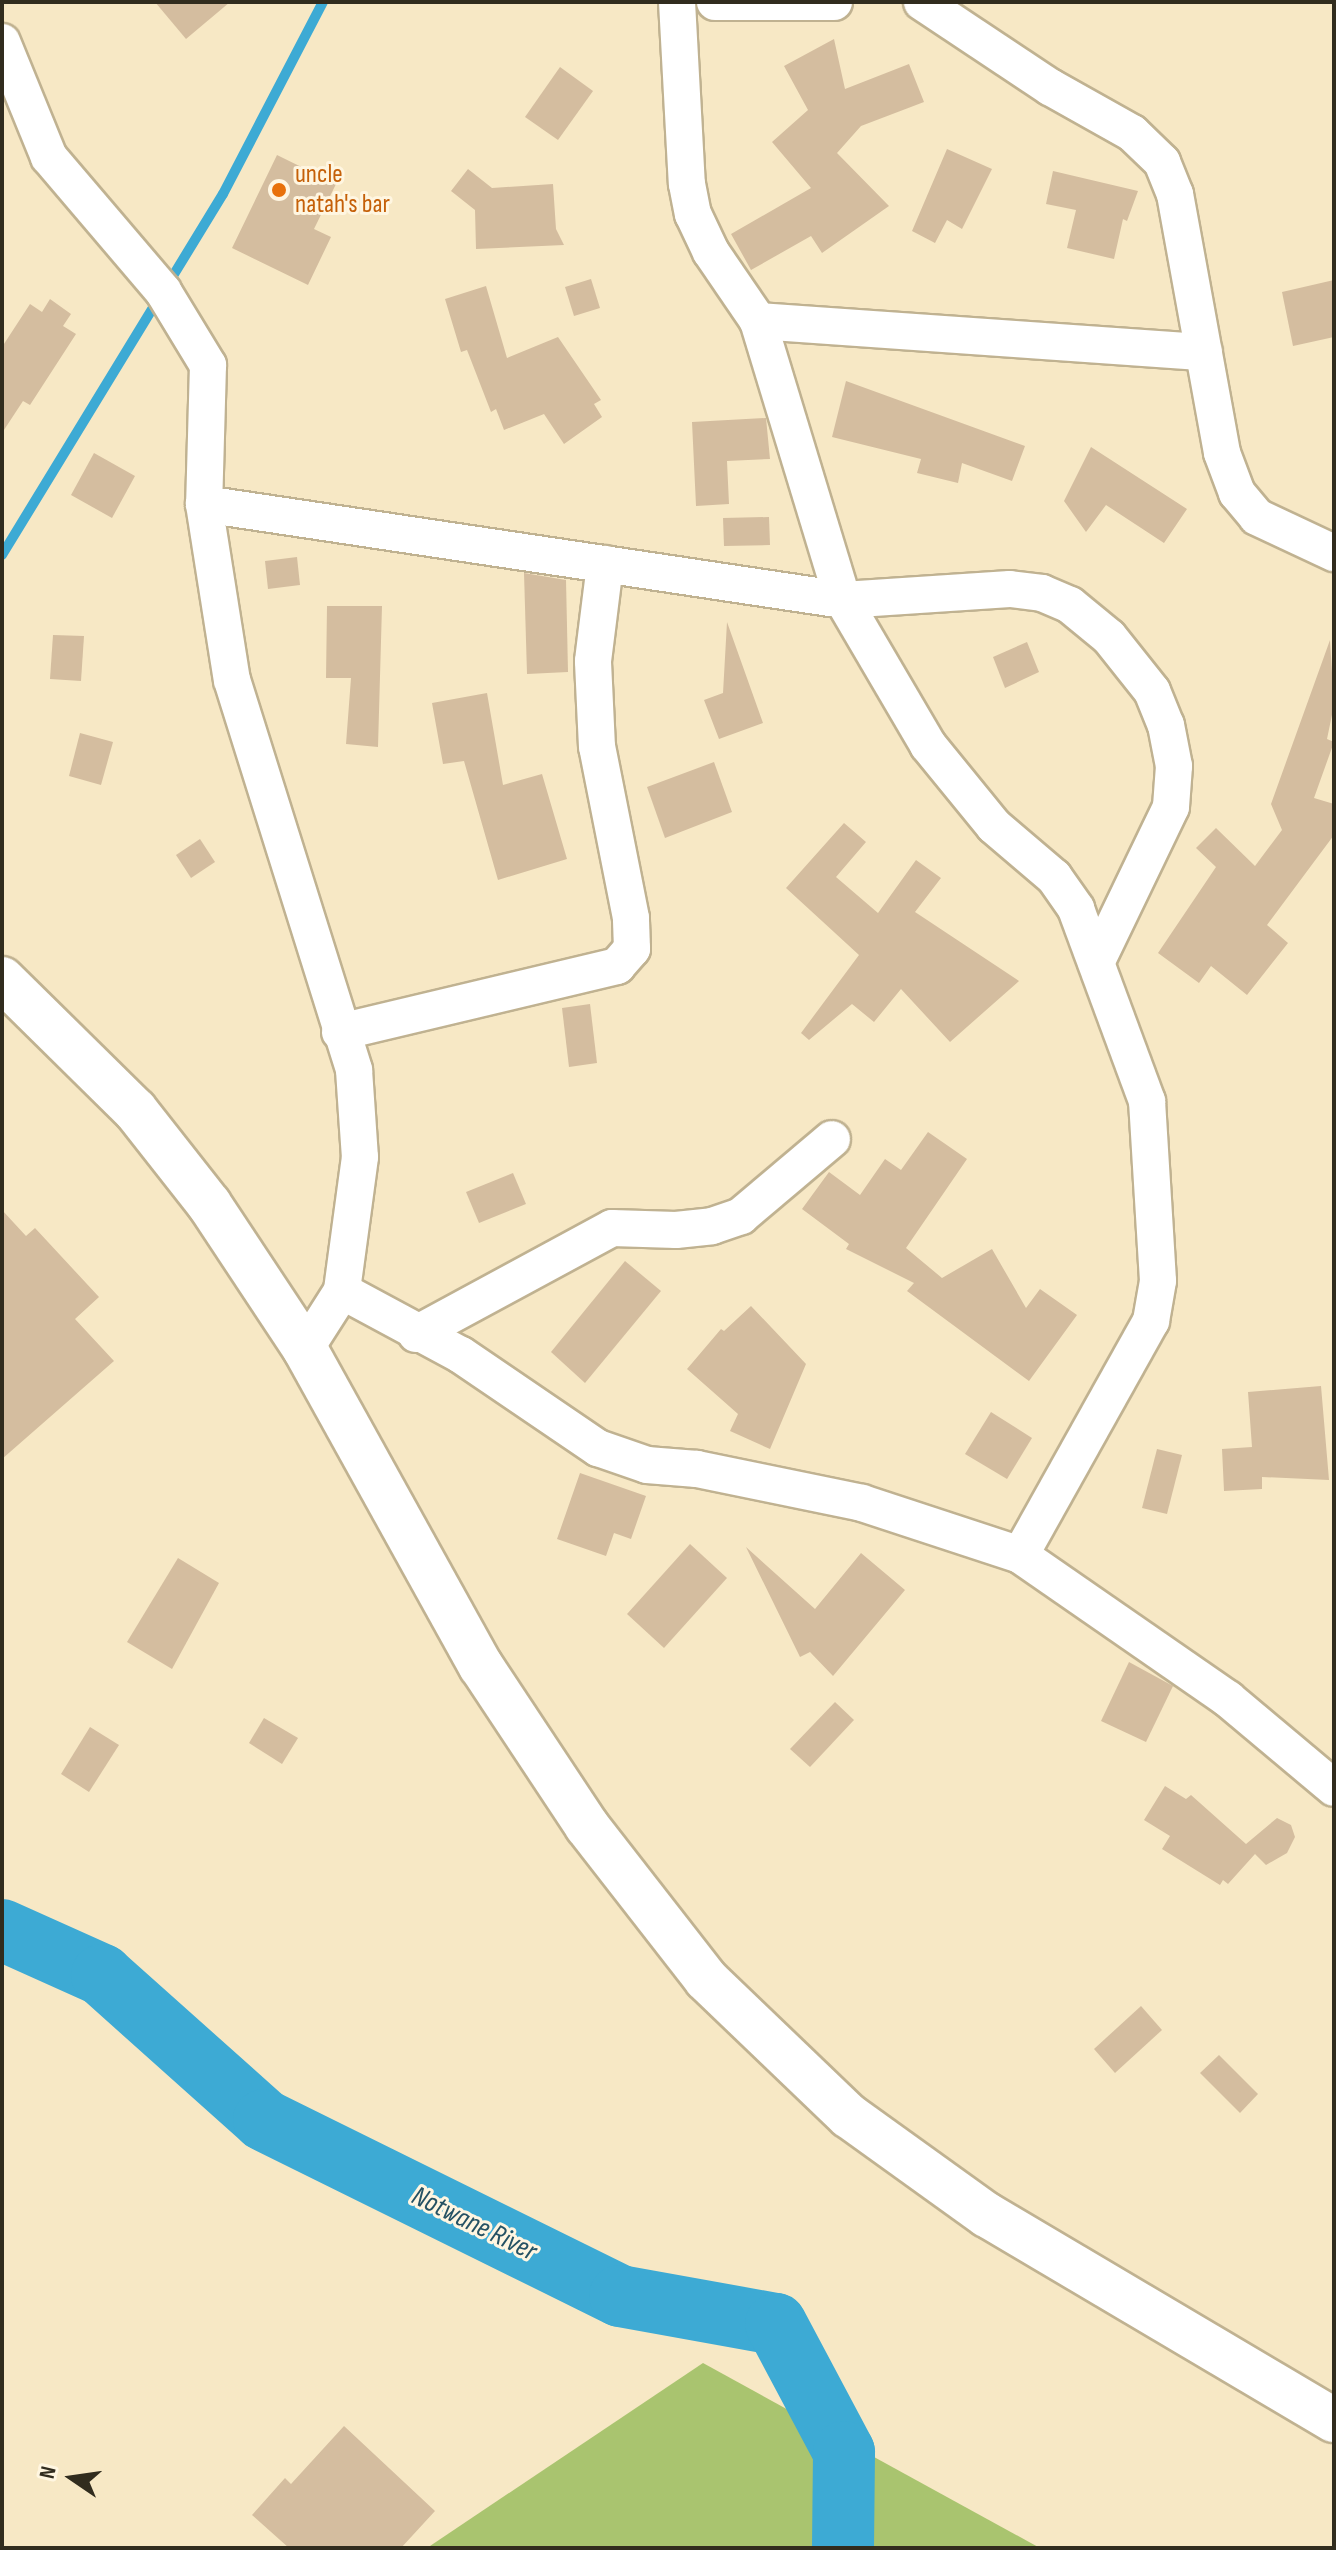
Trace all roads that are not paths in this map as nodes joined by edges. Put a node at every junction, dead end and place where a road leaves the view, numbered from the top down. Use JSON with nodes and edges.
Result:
{"nodes":[{"id":1,"x":677,"y":2,"type":"edge"},
{"id":2,"x":715,"y":2,"type":"edge"},
{"id":3,"x":834,"y":2,"type":"edge"},
{"id":4,"x":922,"y":2,"type":"edge"},
{"id":5,"x":2,"y":42,"type":"edge"},
{"id":6,"x":758,"y":321,"type":"junction"},
{"id":7,"x":1204,"y":352,"type":"junction"},
{"id":8,"x":204,"y":504,"type":"junction"},
{"id":9,"x":1334,"y":553,"type":"edge"},
{"id":10,"x":605,"y":564,"type":"junction"},
{"id":11,"x":843,"y":600,"type":"junction"},
{"id":12,"x":1098,"y":959,"type":"junction"},
{"id":13,"x":2,"y":979,"type":"edge"},
{"id":14,"x":340,"y":1032,"type":"junction"},
{"id":15,"x":832,"y":1139,"type":"dead end"},
{"id":16,"x":342,"y":1291,"type":"junction"},
{"id":17,"x":416,"y":1334,"type":"junction"},
{"id":18,"x":305,"y":1349,"type":"junction"},
{"id":19,"x":1020,"y":1555,"type":"junction"},
{"id":20,"x":1334,"y":1788,"type":"edge"},
{"id":21,"x":1334,"y":2420,"type":"edge"}],
"edges":[{"from":1,"to":6,"type":"street"},
{"from":2,"to":3,"type":"street"},
{"from":4,"to":7,"type":"street"},
{"from":5,"to":8,"type":"street"},
{"from":6,"to":7,"type":"street"},
{"from":6,"to":11,"type":"street"},
{"from":7,"to":9,"type":"street"},
{"from":8,"to":10,"type":"street"},
{"from":8,"to":14,"type":"street"},
{"from":10,"to":11,"type":"street"},
{"from":10,"to":14,"type":"street"},
{"from":11,"to":12,"type":"street"},
{"from":11,"to":12,"type":"street"},
{"from":12,"to":19,"type":"street"},
{"from":13,"to":18,"type":"street"},
{"from":14,"to":16,"type":"street"},
{"from":15,"to":17,"type":"street"},
{"from":16,"to":17,"type":"street"},
{"from":16,"to":18,"type":"street"},
{"from":17,"to":19,"type":"street"},
{"from":18,"to":21,"type":"street"},
{"from":19,"to":20,"type":"street"}]}
